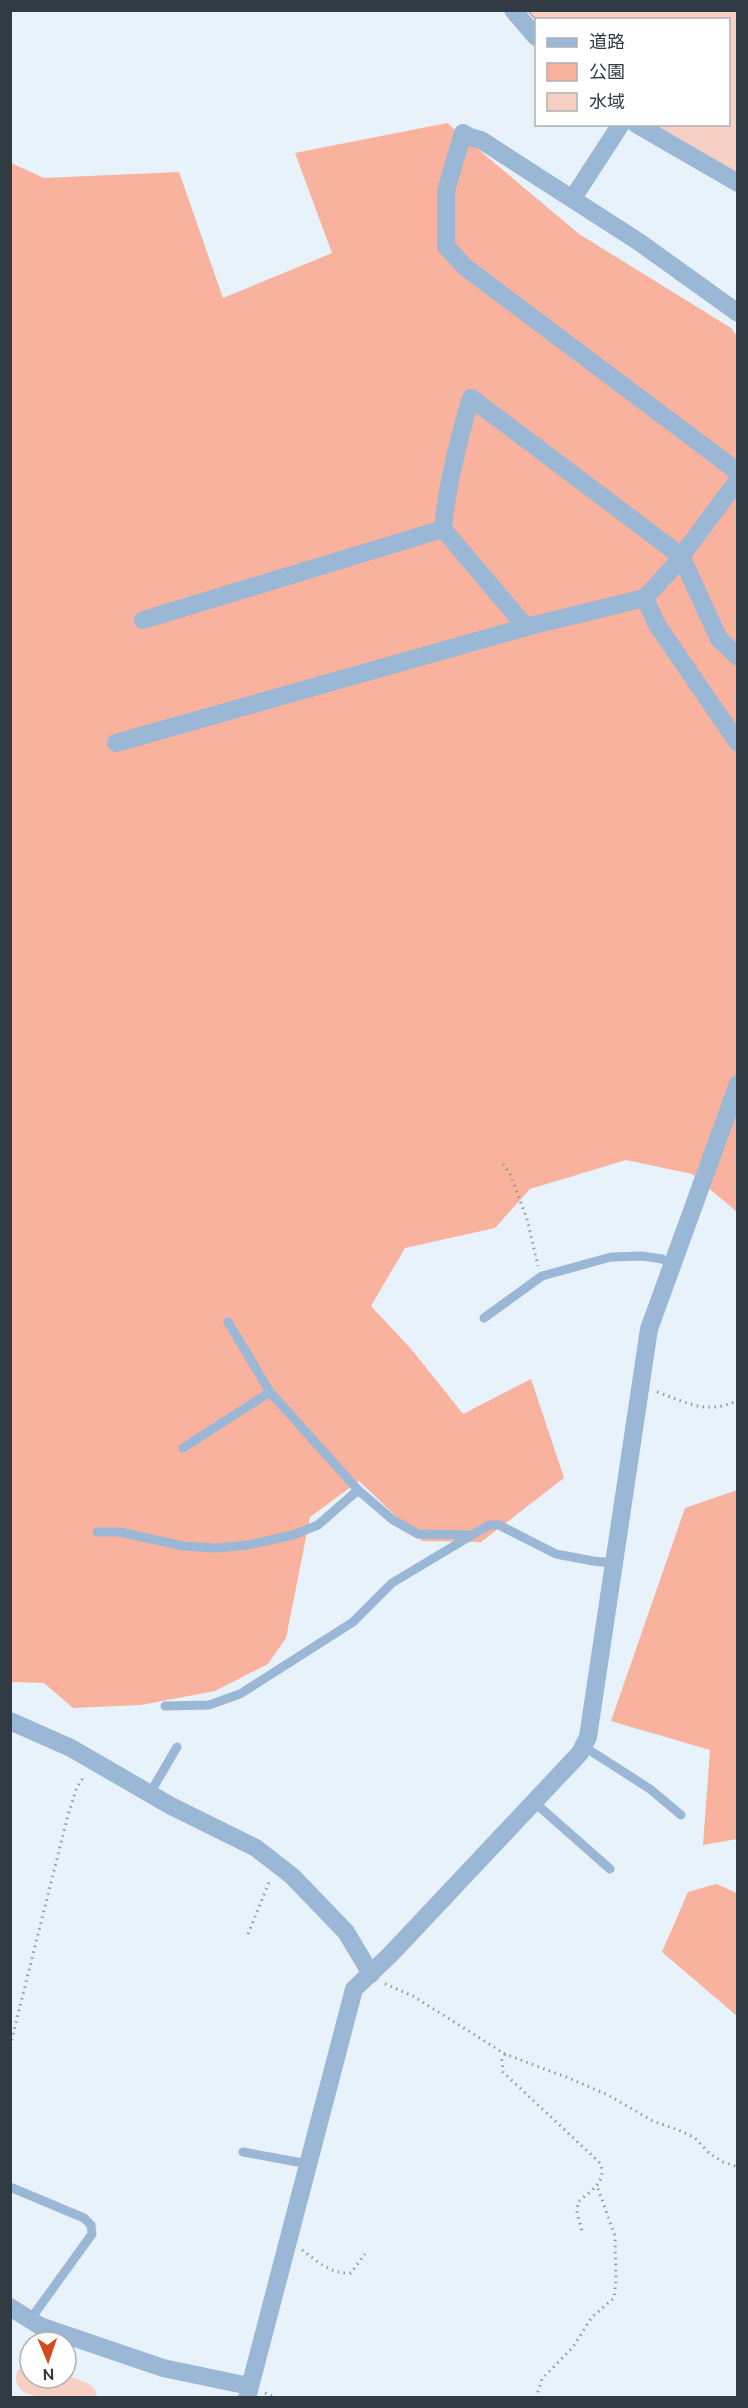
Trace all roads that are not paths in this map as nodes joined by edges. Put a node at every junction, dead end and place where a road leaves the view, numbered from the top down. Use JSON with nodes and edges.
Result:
{"nodes":[{"id":1,"x":513,"y":10,"type":"edge"},
{"id":2,"x":535,"y":35,"type":"edge"},
{"id":3,"x":620,"y":126,"type":"edge"},
{"id":4,"x":639,"y":126,"type":"edge"},
{"id":5,"x":738,"y":183,"type":"edge"},
{"id":6,"x":573,"y":198,"type":"junction"},
{"id":7,"x":738,"y":313,"type":"edge"},
{"id":8,"x":738,"y":472,"type":"edge"},
{"id":9,"x":738,"y":480,"type":"edge"},
{"id":10,"x":443,"y":529,"type":"junction"},
{"id":11,"x":681,"y":556,"type":"junction"},
{"id":12,"x":645,"y":598,"type":"junction"},
{"id":13,"x":142,"y":620,"type":"dead end"},
{"id":14,"x":526,"y":627,"type":"junction"},
{"id":15,"x":738,"y":657,"type":"edge"},
{"id":16,"x":117,"y":743,"type":"dead end"},
{"id":17,"x":738,"y":743,"type":"edge"},
{"id":18,"x":738,"y":1084,"type":"edge"},
{"id":19,"x":672,"y":1264,"type":"junction"},
{"id":20,"x":484,"y":1318,"type":"dead end"},
{"id":21,"x":228,"y":1322,"type":"dead end"},
{"id":22,"x":270,"y":1392,"type":"junction"},
{"id":23,"x":183,"y":1448,"type":"dead end"},
{"id":24,"x":358,"y":1490,"type":"junction"},
{"id":25,"x":97,"y":1532,"type":"dead end"},
{"id":26,"x":470,"y":1535,"type":"junction"},
{"id":27,"x":614,"y":1563,"type":"junction"},
{"id":28,"x":165,"y":1706,"type":"dead end"},
{"id":29,"x":10,"y":1721,"type":"edge"},
{"id":30,"x":177,"y":1746,"type":"dead end"},
{"id":31,"x":583,"y":1746,"type":"junction"},
{"id":32,"x":150,"y":1793,"type":"junction"},
{"id":33,"x":534,"y":1802,"type":"junction"},
{"id":34,"x":681,"y":1815,"type":"dead end"},
{"id":35,"x":610,"y":1869,"type":"dead end"},
{"id":36,"x":371,"y":1974,"type":"junction"},
{"id":37,"x":243,"y":2152,"type":"dead end"},
{"id":38,"x":308,"y":2164,"type":"junction"},
{"id":39,"x":10,"y":2187,"type":"edge"},
{"id":40,"x":10,"y":2307,"type":"edge"},
{"id":41,"x":30,"y":2320,"type":"junction"},
{"id":42,"x":248,"y":2392,"type":"edge"}],
"edges":[{"from":1,"to":2,"type":"street"},
{"from":3,"to":6,"type":"street"},
{"from":4,"to":5,"type":"street"},
{"from":6,"to":7,"type":"street"},
{"from":6,"to":8,"type":"street"},
{"from":9,"to":11,"type":"street"},
{"from":10,"to":11,"type":"street"},
{"from":10,"to":13,"type":"street"},
{"from":10,"to":14,"type":"street"},
{"from":11,"to":12,"type":"street"},
{"from":11,"to":15,"type":"street"},
{"from":12,"to":14,"type":"street"},
{"from":12,"to":17,"type":"street"},
{"from":14,"to":16,"type":"street"},
{"from":18,"to":19,"type":"street"},
{"from":19,"to":20,"type":"lane"},
{"from":19,"to":27,"type":"street"},
{"from":21,"to":22,"type":"lane"},
{"from":22,"to":23,"type":"lane"},
{"from":22,"to":24,"type":"lane"},
{"from":24,"to":25,"type":"lane"},
{"from":24,"to":26,"type":"lane"},
{"from":26,"to":27,"type":"lane"},
{"from":26,"to":28,"type":"lane"},
{"from":27,"to":31,"type":"street"},
{"from":29,"to":32,"type":"street"},
{"from":30,"to":32,"type":"lane"},
{"from":31,"to":33,"type":"street"},
{"from":31,"to":34,"type":"lane"},
{"from":32,"to":36,"type":"street"},
{"from":33,"to":35,"type":"lane"},
{"from":33,"to":36,"type":"street"},
{"from":36,"to":38,"type":"street"},
{"from":37,"to":38,"type":"lane"},
{"from":38,"to":42,"type":"street"},
{"from":39,"to":41,"type":"lane"},
{"from":40,"to":41,"type":"street"},
{"from":41,"to":42,"type":"street"}]}
